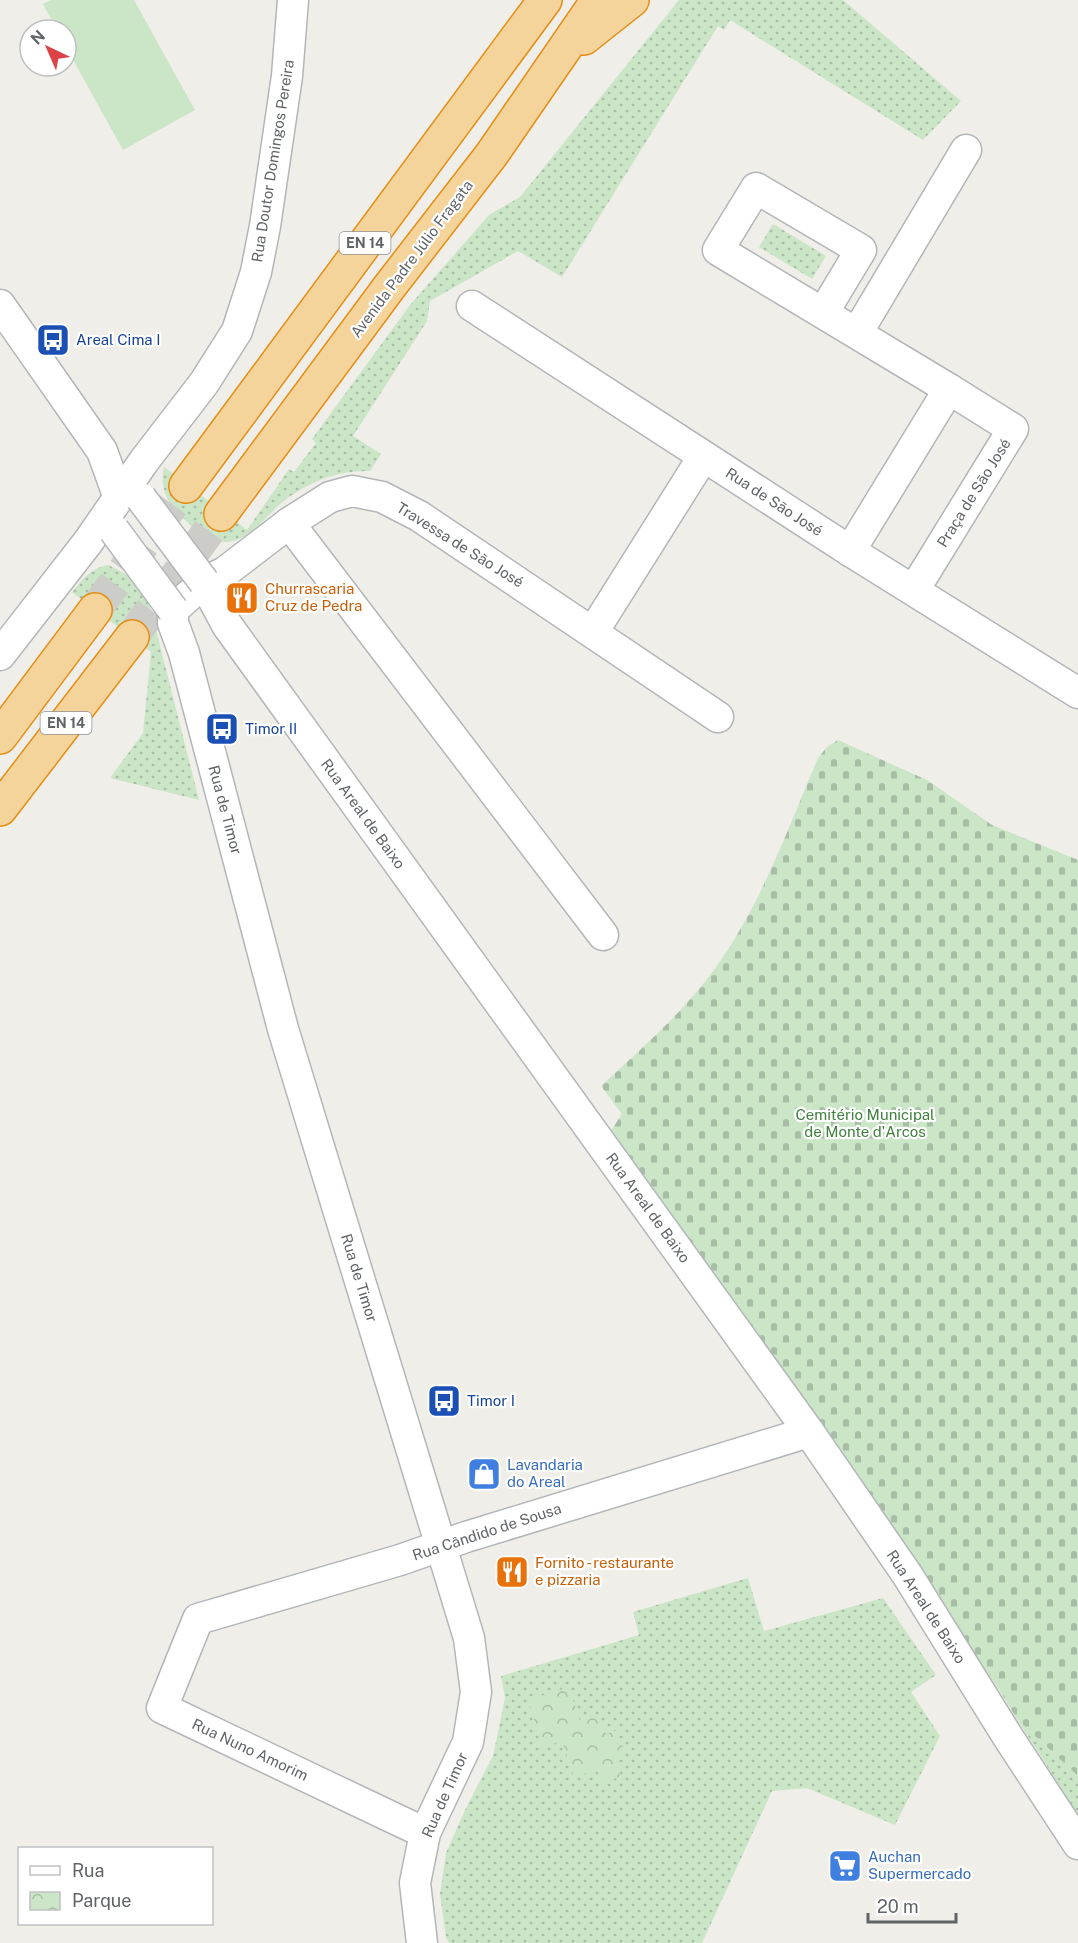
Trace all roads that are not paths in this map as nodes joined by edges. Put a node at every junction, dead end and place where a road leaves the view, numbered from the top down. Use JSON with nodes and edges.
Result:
{"nodes":[{"id":1,"x":293,"y":0,"type":"edge"},
{"id":2,"x":544,"y":0,"type":"edge"},
{"id":3,"x":598,"y":0,"type":"edge"},
{"id":4,"x":632,"y":0,"type":"edge"},
{"id":5,"x":554,"y":62,"type":"junction"},
{"id":6,"x":966,"y":150,"type":"dead end"},
{"id":7,"x":0,"y":304,"type":"edge"},
{"id":8,"x":472,"y":306,"type":"dead end"},
{"id":9,"x":823,"y":313,"type":"junction"},
{"id":10,"x":857,"y":333,"type":"junction"},
{"id":11,"x":949,"y":389,"type":"junction"},
{"id":12,"x":703,"y":457,"type":"junction"},
{"id":13,"x":186,"y":486,"type":"tunnel mouth"},
{"id":14,"x":130,"y":498,"type":"junction"},
{"id":15,"x":221,"y":514,"type":"tunnel mouth"},
{"id":16,"x":289,"y":523,"type":"junction"},
{"id":17,"x":850,"y":551,"type":"junction"},
{"id":18,"x":204,"y":582,"type":"junction"},
{"id":19,"x":914,"y":590,"type":"junction"},
{"id":20,"x":95,"y":610,"type":"tunnel mouth"},
{"id":21,"x":173,"y":610,"type":"junction"},
{"id":22,"x":593,"y":632,"type":"junction"},
{"id":23,"x":132,"y":637,"type":"tunnel mouth"},
{"id":24,"x":0,"y":655,"type":"edge"},
{"id":25,"x":1078,"y":693,"type":"edge"},
{"id":26,"x":718,"y":717,"type":"dead end"},
{"id":27,"x":0,"y":737,"type":"edge"},
{"id":28,"x":0,"y":809,"type":"edge"},
{"id":29,"x":603,"y":935,"type":"dead end"},
{"id":30,"x":809,"y":1432,"type":"junction"},
{"id":31,"x":441,"y":1544,"type":"junction"},
{"id":32,"x":198,"y":1619,"type":"joint"},
{"id":33,"x":425,"y":1833,"type":"junction"},
{"id":34,"x":1078,"y":1844,"type":"edge"},
{"id":35,"x":422,"y":1943,"type":"edge"}],
"edges":[{"from":1,"to":14,"type":"street","name":"Rua Doutor Domingos Pereira"},
{"from":2,"to":13,"type":"highway","number":"EN 14"},
{"from":3,"to":5,"type":"highway","name":"Avenida Padre Júlio Fragata","number":"EN 14"},
{"from":4,"to":5,"type":"highway"},
{"from":5,"to":15,"type":"highway","name":"Avenida Padre Júlio Fragata","number":"EN 14"},
{"from":6,"to":10,"type":"street"},
{"from":7,"to":14,"type":"street"},
{"from":8,"to":12,"type":"street","name":"Rua de São José"},
{"from":9,"to":9,"type":"street","name":"Praça de São José"},
{"from":9,"to":10,"type":"street","name":"Praça de São José"},
{"from":10,"to":11,"type":"street","name":"Praça de São José"},
{"from":11,"to":17,"type":"street"},
{"from":11,"to":19,"type":"street","name":"Praça de São José"},
{"from":12,"to":17,"type":"street","name":"Rua de São José"},
{"from":12,"to":22,"type":"street"},
{"from":14,"to":18,"type":"street","name":"Rua Areal de Baixo","bridge":true},
{"from":14,"to":21,"type":"street","bridge":true},
{"from":14,"to":24,"type":"street","name":"Rua Doutor Domingos Pereira"},
{"from":16,"to":18,"type":"street","name":"Travessa de São José"},
{"from":16,"to":22,"type":"street","name":"Travessa de São José"},
{"from":16,"to":29,"type":"street"},
{"from":17,"to":19,"type":"street","name":"Rua de São José"},
{"from":18,"to":21,"type":"street","name":"Travessa de São José"},
{"from":18,"to":30,"type":"street","name":"Rua Areal de Baixo"},
{"from":19,"to":25,"type":"street","name":"Rua de São José"},
{"from":20,"to":27,"type":"highway","number":"EN 14"},
{"from":21,"to":31,"type":"street","name":"Rua de Timor"},
{"from":22,"to":26,"type":"street","name":"Travessa de São José"},
{"from":23,"to":28,"type":"highway","number":"EN 14"},
{"from":30,"to":31,"type":"street","name":"Rua Cândido de Sousa"},
{"from":30,"to":34,"type":"street","name":"Rua Areal de Baixo"},
{"from":31,"to":32,"type":"street","name":"Rua Cândido de Sousa"},
{"from":31,"to":33,"type":"street","name":"Rua de Timor"},
{"from":32,"to":33,"type":"street","name":"Rua Nuno Amorim"},
{"from":33,"to":35,"type":"street","name":"Rua de Timor"}]}
